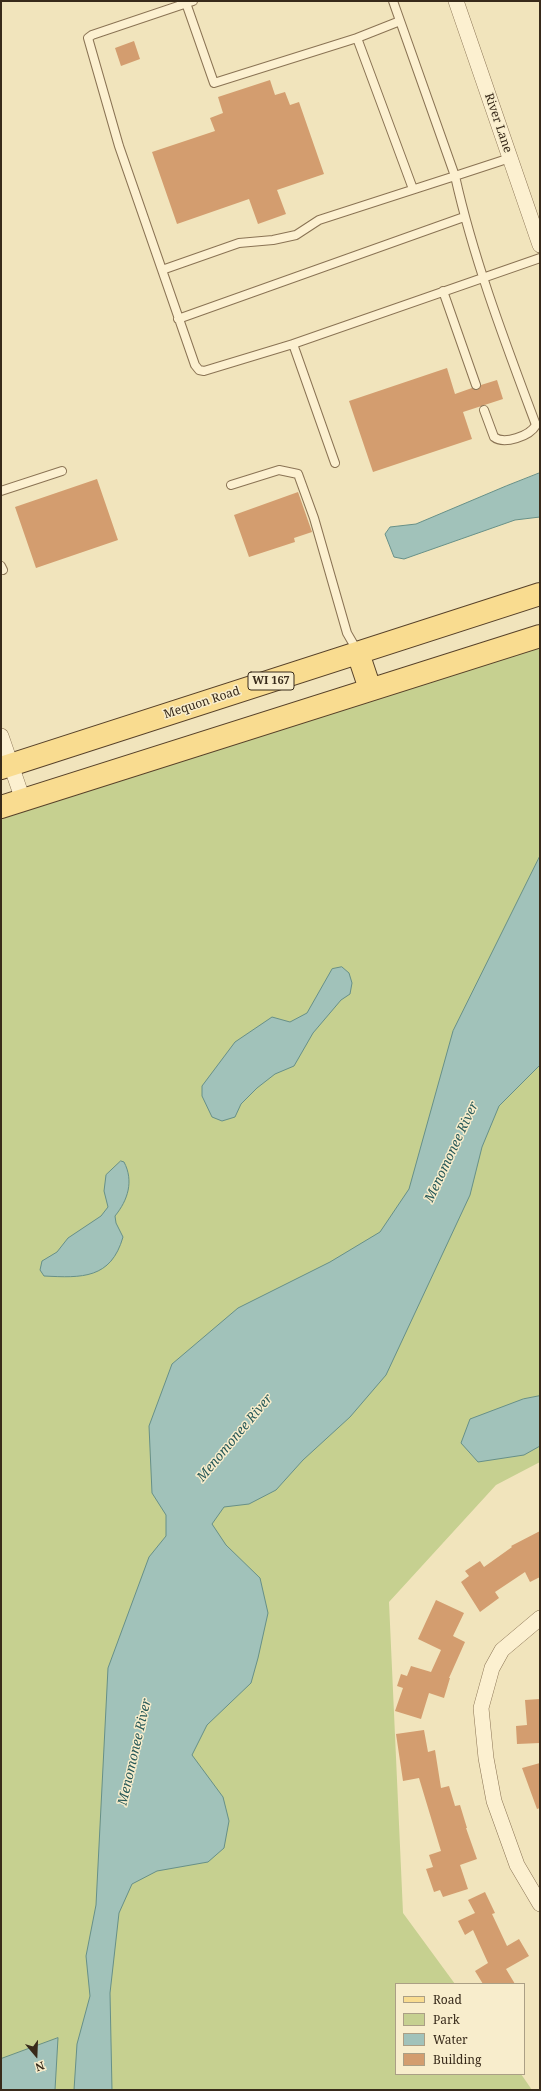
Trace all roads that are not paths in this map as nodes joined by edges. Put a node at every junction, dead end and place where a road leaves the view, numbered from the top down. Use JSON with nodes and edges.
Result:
{"nodes":[{"id":1,"x":393,"y":1,"type":"edge"},
{"id":2,"x":456,"y":1,"type":"edge"},
{"id":3,"x":189,"y":2,"type":"edge"},
{"id":4,"x":400,"y":21,"type":"junction"},
{"id":5,"x":357,"y":38,"type":"junction"},
{"id":6,"x":510,"y":158,"type":"junction"},
{"id":7,"x":455,"y":176,"type":"junction"},
{"id":8,"x":413,"y":189,"type":"junction"},
{"id":9,"x":464,"y":217,"type":"junction"},
{"id":10,"x":540,"y":245,"type":"edge"},
{"id":11,"x":540,"y":258,"type":"edge"},
{"id":12,"x":162,"y":270,"type":"junction"},
{"id":13,"x":482,"y":278,"type":"junction"},
{"id":14,"x":443,"y":291,"type":"junction"},
{"id":15,"x":178,"y":318,"type":"junction"},
{"id":16,"x":293,"y":344,"type":"junction"},
{"id":17,"x":476,"y":385,"type":"dead end"},
{"id":18,"x":484,"y":410,"type":"dead end"},
{"id":19,"x":335,"y":464,"type":"dead end"},
{"id":20,"x":62,"y":471,"type":"dead end"},
{"id":21,"x":230,"y":485,"type":"dead end"},
{"id":22,"x":1,"y":491,"type":"edge"},
{"id":23,"x":540,"y":594,"type":"edge"},
{"id":24,"x":540,"y":636,"type":"edge"},
{"id":25,"x":358,"y":653,"type":"junction"},
{"id":26,"x":370,"y":689,"type":"junction"},
{"id":27,"x":1,"y":736,"type":"edge"},
{"id":28,"x":6,"y":767,"type":"edge"},
{"id":29,"x":23,"y":800,"type":"junction"},
{"id":30,"x":1,"y":807,"type":"edge"},
{"id":31,"x":540,"y":1618,"type":"edge"},
{"id":32,"x":540,"y":1904,"type":"edge"}],
"edges":[{"from":1,"to":4,"type":"lane"},
{"from":2,"to":6,"type":"street","name":"River Lane"},
{"from":3,"to":5,"type":"lane"},
{"from":3,"to":12,"type":"lane"},
{"from":4,"to":5,"type":"lane"},
{"from":4,"to":7,"type":"lane"},
{"from":5,"to":8,"type":"lane"},
{"from":6,"to":7,"type":"lane"},
{"from":6,"to":10,"type":"street","name":"River Lane"},
{"from":7,"to":8,"type":"lane"},
{"from":7,"to":9,"type":"lane"},
{"from":8,"to":12,"type":"lane"},
{"from":9,"to":13,"type":"lane"},
{"from":9,"to":15,"type":"lane"},
{"from":11,"to":13,"type":"lane"},
{"from":12,"to":15,"type":"lane"},
{"from":13,"to":14,"type":"lane"},
{"from":13,"to":18,"type":"lane"},
{"from":14,"to":16,"type":"lane"},
{"from":14,"to":17,"type":"lane"},
{"from":15,"to":16,"type":"lane"},
{"from":16,"to":19,"type":"lane"},
{"from":20,"to":22,"type":"lane"},
{"from":21,"to":25,"type":"lane"},
{"from":23,"to":25,"type":"main road","name":"Mequon Road","number":"WI 167"},
{"from":24,"to":26,"type":"main road"},
{"from":25,"to":26,"type":"main road"},
{"from":25,"to":28,"type":"main road","name":"Mequon Road","number":"WI 167"},
{"from":26,"to":29,"type":"main road"},
{"from":27,"to":28,"type":"street"},
{"from":28,"to":29,"type":"street"},
{"from":29,"to":30,"type":"main road"},
{"from":31,"to":32,"type":"street"}]}
